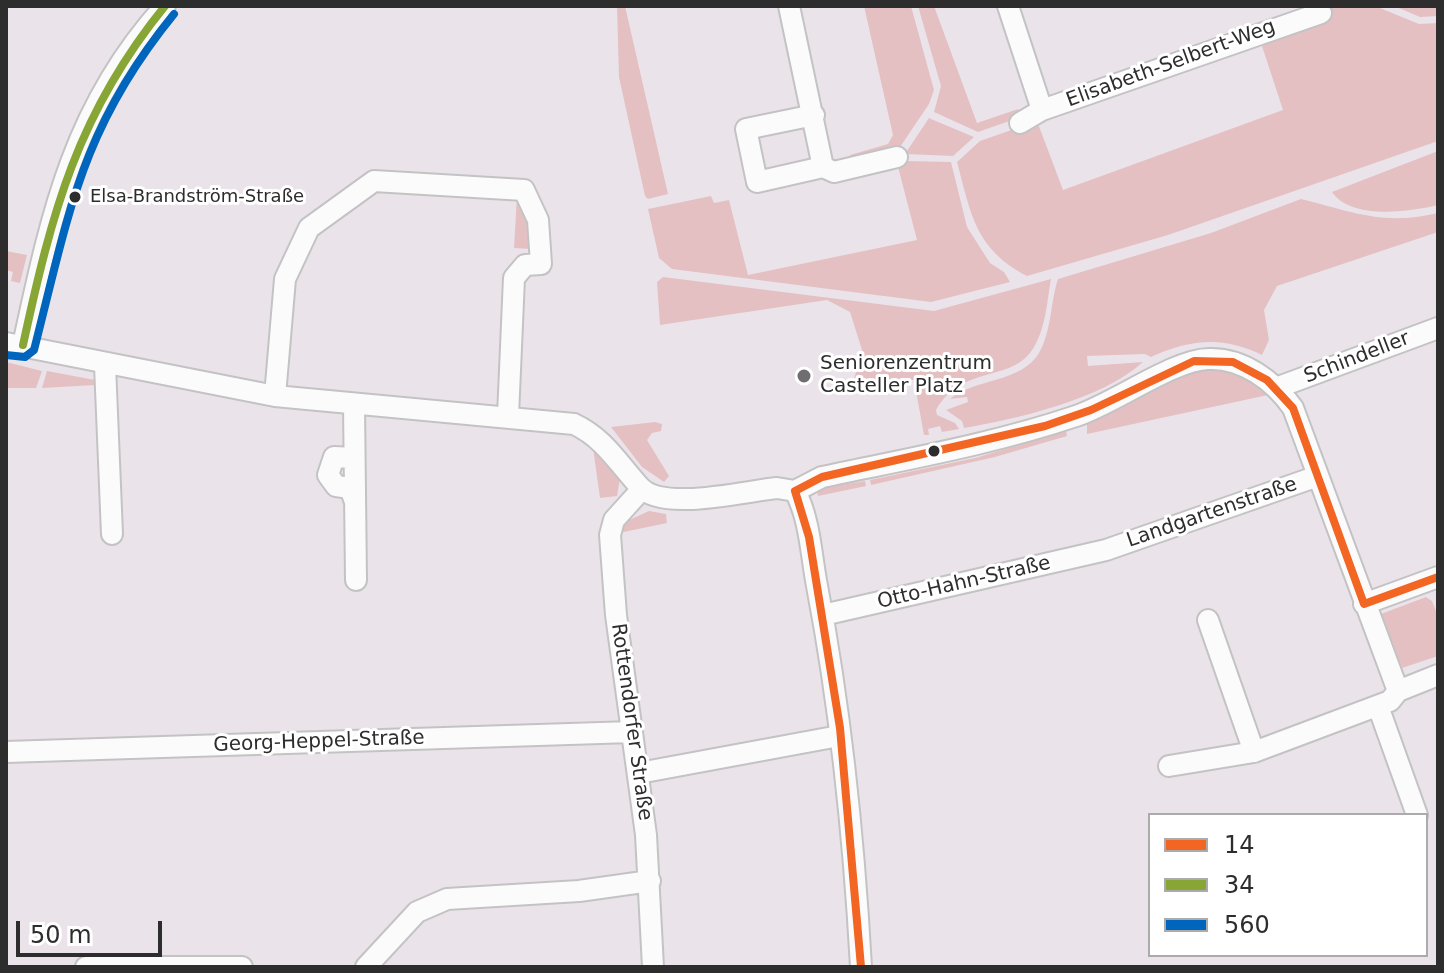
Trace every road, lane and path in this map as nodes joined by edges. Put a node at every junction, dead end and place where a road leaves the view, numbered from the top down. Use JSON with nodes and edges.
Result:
{"nodes":[{"id":1,"x":165,"y":6,"type":"edge"},
{"id":2,"x":789,"y":6,"type":"edge"},
{"id":3,"x":1008,"y":6,"type":"edge"},
{"id":4,"x":1298,"y":12,"type":"edge"},
{"id":5,"x":1321,"y":13,"type":"dead end"},
{"id":6,"x":1042,"y":110,"type":"junction"},
{"id":7,"x":814,"y":115,"type":"junction"},
{"id":8,"x":1020,"y":123,"type":"dead end"},
{"id":9,"x":897,"y":157,"type":"dead end"},
{"id":10,"x":823,"y":167,"type":"junction"},
{"id":11,"x":1438,"y":328,"type":"edge"},
{"id":12,"x":14,"y":344,"type":"edge"},
{"id":13,"x":105,"y":365,"type":"junction"},
{"id":14,"x":1276,"y":388,"type":"junction"},
{"id":15,"x":275,"y":396,"type":"junction"},
{"id":16,"x":354,"y":405,"type":"junction"},
{"id":17,"x":508,"y":416,"type":"junction"},
{"id":18,"x":1318,"y":476,"type":"junction"},
{"id":19,"x":642,"y":489,"type":"junction"},
{"id":20,"x":798,"y":497,"type":"junction"},
{"id":21,"x":112,"y":534,"type":"dead end"},
{"id":22,"x":1106,"y":550,"type":"joint"},
{"id":23,"x":1438,"y":577,"type":"edge"},
{"id":24,"x":356,"y":580,"type":"dead end"},
{"id":25,"x":1364,"y":604,"type":"junction"},
{"id":26,"x":823,"y":615,"type":"junction"},
{"id":27,"x":1208,"y":620,"type":"dead end"},
{"id":28,"x":1438,"y":675,"type":"edge"},
{"id":29,"x":1398,"y":691,"type":"junction"},
{"id":30,"x":1378,"y":706,"type":"junction"},
{"id":31,"x":632,"y":732,"type":"junction"},
{"id":32,"x":839,"y":736,"type":"junction"},
{"id":33,"x":6,"y":752,"type":"edge"},
{"id":34,"x":1254,"y":752,"type":"junction"},
{"id":35,"x":1169,"y":766,"type":"dead end"},
{"id":36,"x":639,"y":773,"type":"junction"},
{"id":37,"x":1416,"y":813,"type":"edge"},
{"id":38,"x":650,"y":881,"type":"junction"},
{"id":39,"x":86,"y":967,"type":"edge"},
{"id":40,"x":242,"y":967,"type":"edge"},
{"id":41,"x":366,"y":967,"type":"edge"},
{"id":42,"x":653,"y":967,"type":"edge"},
{"id":43,"x":861,"y":967,"type":"edge"}],
"edges":[{"from":1,"to":12,"type":"street"},
{"from":2,"to":7,"type":"street"},
{"from":3,"to":6,"type":"street","name":"Elisabeth-Selbert-Weg"},
{"from":4,"to":5,"type":"street","name":"Elisabeth-Selbert-Weg"},
{"from":4,"to":6,"type":"street","name":"Elisabeth-Selbert-Weg"},
{"from":6,"to":8,"type":"street","name":"Elisabeth-Selbert-Weg"},
{"from":7,"to":10,"type":"street"},
{"from":7,"to":10,"type":"street"},
{"from":9,"to":10,"type":"street"},
{"from":11,"to":14,"type":"street","name":"Schindeller"},
{"from":12,"to":13,"type":"street"},
{"from":13,"to":15,"type":"street"},
{"from":13,"to":21,"type":"street"},
{"from":14,"to":18,"type":"street","name":"Landgartenstraße"},
{"from":14,"to":20,"type":"street","name":"Landgartenstraße"},
{"from":15,"to":16,"type":"street"},
{"from":15,"to":17,"type":"street"},
{"from":16,"to":17,"type":"street"},
{"from":16,"to":24,"type":"street"},
{"from":17,"to":19,"type":"street"},
{"from":18,"to":22,"type":"street","name":"Landgartenstraße"},
{"from":18,"to":25,"type":"street","name":"Landgartenstraße"},
{"from":19,"to":20,"type":"street"},
{"from":19,"to":31,"type":"street","name":"Rottendorfer Straße"},
{"from":20,"to":26,"type":"street"},
{"from":22,"to":26,"type":"street","name":"Otto-Hahn-Straße"},
{"from":23,"to":25,"type":"street"},
{"from":25,"to":29,"type":"street","name":"Landgartenstraße"},
{"from":26,"to":32,"type":"street"},
{"from":27,"to":34,"type":"street"},
{"from":28,"to":29,"type":"street"},
{"from":29,"to":30,"type":"street"},
{"from":30,"to":34,"type":"street"},
{"from":30,"to":37,"type":"street"},
{"from":31,"to":33,"type":"street","name":"Georg-Heppel-Straße"},
{"from":31,"to":36,"type":"street","name":"Rottendorfer Straße"},
{"from":32,"to":36,"type":"street"},
{"from":32,"to":43,"type":"street"},
{"from":34,"to":35,"type":"street"},
{"from":36,"to":38,"type":"street","name":"Rottendorfer Straße"},
{"from":38,"to":41,"type":"street"},
{"from":38,"to":42,"type":"street","name":"Rottendorfer Straße"},
{"from":39,"to":40,"type":"street"}]}
